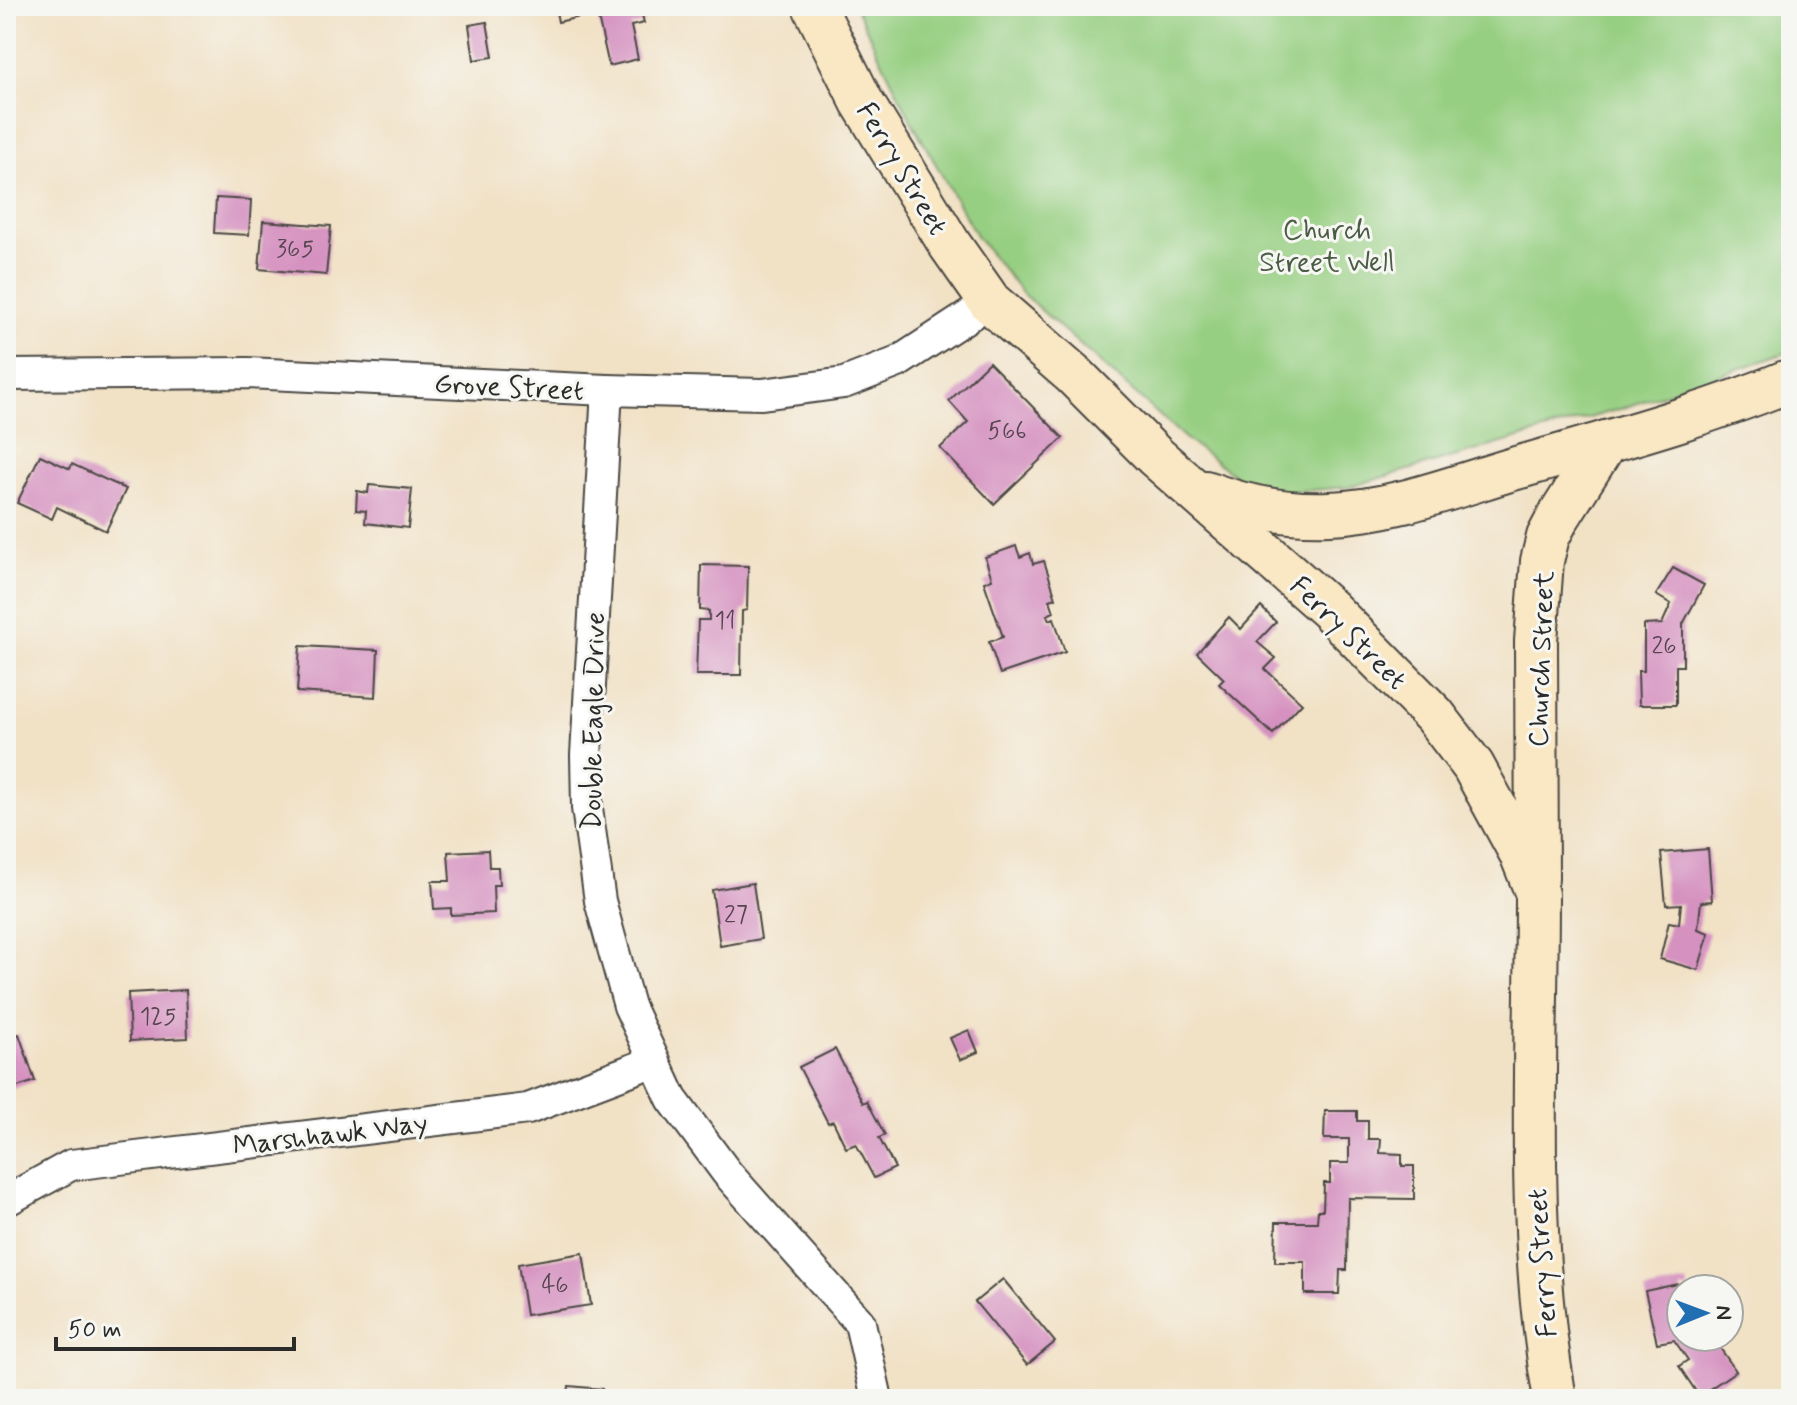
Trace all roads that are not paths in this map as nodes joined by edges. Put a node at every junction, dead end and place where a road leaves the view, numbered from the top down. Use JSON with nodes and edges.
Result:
{"nodes":[{"id":1,"x":814,"y":6,"type":"edge"},
{"id":2,"x":990,"y":302,"type":"junction"},
{"id":3,"x":6,"y":375,"type":"edge"},
{"id":4,"x":1791,"y":380,"type":"edge"},
{"id":5,"x":607,"y":390,"type":"junction"},
{"id":6,"x":1606,"y":442,"type":"junction"},
{"id":7,"x":1189,"y":486,"type":"junction"},
{"id":8,"x":1537,"y":894,"type":"junction"},
{"id":9,"x":655,"y":1061,"type":"junction"},
{"id":10,"x":6,"y":1201,"type":"edge"},
{"id":11,"x":877,"y":1399,"type":"edge"},
{"id":12,"x":1555,"y":1399,"type":"edge"}],
"edges":[{"from":1,"to":2,"type":"main road","name":"Ferry Street"},
{"from":2,"to":5,"type":"street","name":"Grove Street"},
{"from":2,"to":7,"type":"main road","name":"Ferry Street"},
{"from":3,"to":5,"type":"street","name":"Grove Street"},
{"from":4,"to":6,"type":"main road"},
{"from":5,"to":9,"type":"street","name":"Double Eagle Drive"},
{"from":6,"to":7,"type":"main road"},
{"from":6,"to":8,"type":"main road","name":"Church Street"},
{"from":7,"to":8,"type":"main road","name":"Ferry Street"},
{"from":8,"to":12,"type":"main road","name":"Ferry Street"},
{"from":9,"to":10,"type":"street","name":"Marshhawk Way"},
{"from":9,"to":11,"type":"street","name":"Double Eagle Drive"}]}
